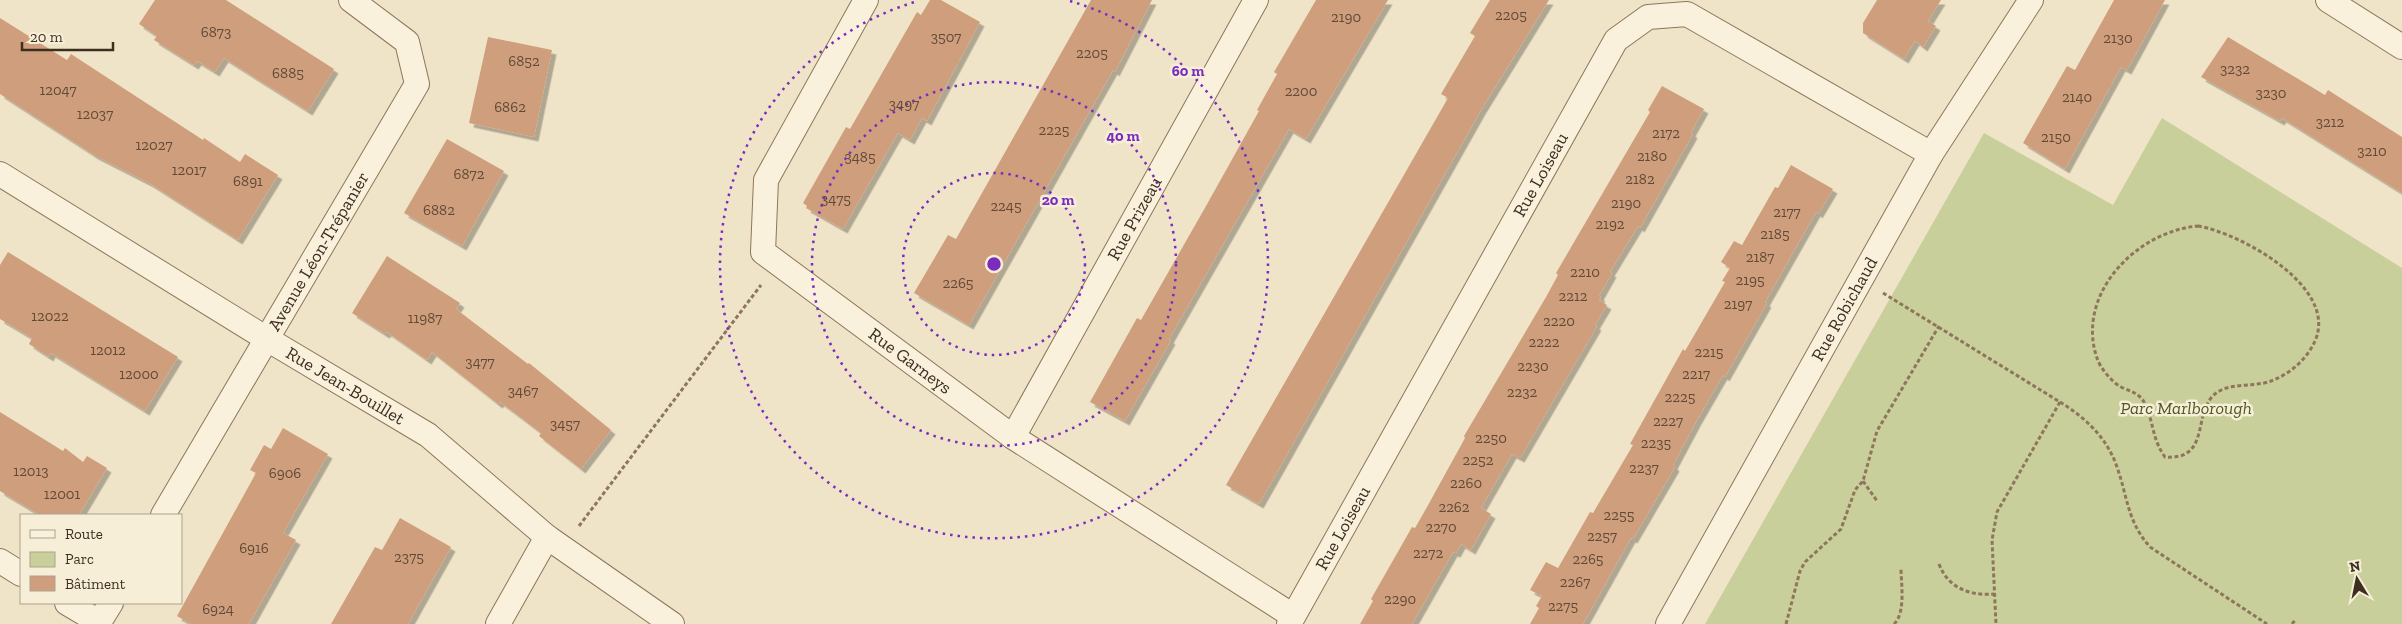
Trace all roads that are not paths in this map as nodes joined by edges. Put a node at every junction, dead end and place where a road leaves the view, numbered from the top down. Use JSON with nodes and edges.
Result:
{"nodes":[{"id":1,"x":351,"y":0,"type":"edge"},
{"id":2,"x":866,"y":0,"type":"edge"},
{"id":3,"x":1256,"y":0,"type":"edge"},
{"id":4,"x":2031,"y":0,"type":"edge"},
{"id":5,"x":2328,"y":0,"type":"edge"},
{"id":6,"x":2402,"y":47,"type":"edge"},
{"id":7,"x":1931,"y":154,"type":"junction"},
{"id":8,"x":0,"y":174,"type":"edge"},
{"id":9,"x":267,"y":339,"type":"junction"},
{"id":10,"x":1013,"y":436,"type":"junction"},
{"id":11,"x":164,"y":514,"type":"edge"},
{"id":12,"x":554,"y":543,"type":"junction"},
{"id":13,"x":0,"y":561,"type":"edge"},
{"id":14,"x":20,"y":573,"type":"edge"},
{"id":15,"x":70,"y":604,"type":"edge"},
{"id":16,"x":103,"y":616,"type":"edge"},
{"id":17,"x":1291,"y":620,"type":"edge"},
{"id":18,"x":498,"y":624,"type":"edge"},
{"id":19,"x":672,"y":624,"type":"edge"},
{"id":20,"x":1668,"y":624,"type":"edge"}],
"edges":[{"from":1,"to":9,"type":"street","name":"Avenue Léon-Trépanier"},
{"from":2,"to":10,"type":"street","name":"Rue Garneys"},
{"from":3,"to":10,"type":"street","name":"Rue Prizeau"},
{"from":4,"to":7,"type":"street","name":"Rue Robichaud"},
{"from":5,"to":6,"type":"street"},
{"from":7,"to":17,"type":"street","name":"Rue Loiseau"},
{"from":7,"to":20,"type":"street","name":"Rue Robichaud"},
{"from":8,"to":9,"type":"street","name":"Rue Jean-Bouillet"},
{"from":9,"to":11,"type":"street","name":"Avenue Léon-Trépanier"},
{"from":9,"to":12,"type":"street","name":"Rue Jean-Bouillet"},
{"from":10,"to":17,"type":"street","name":"Rue Garneys"},
{"from":12,"to":18,"type":"street"},
{"from":12,"to":19,"type":"street","name":"Rue Jean-Bouillet"},
{"from":13,"to":14,"type":"street"},
{"from":15,"to":16,"type":"street"}]}
